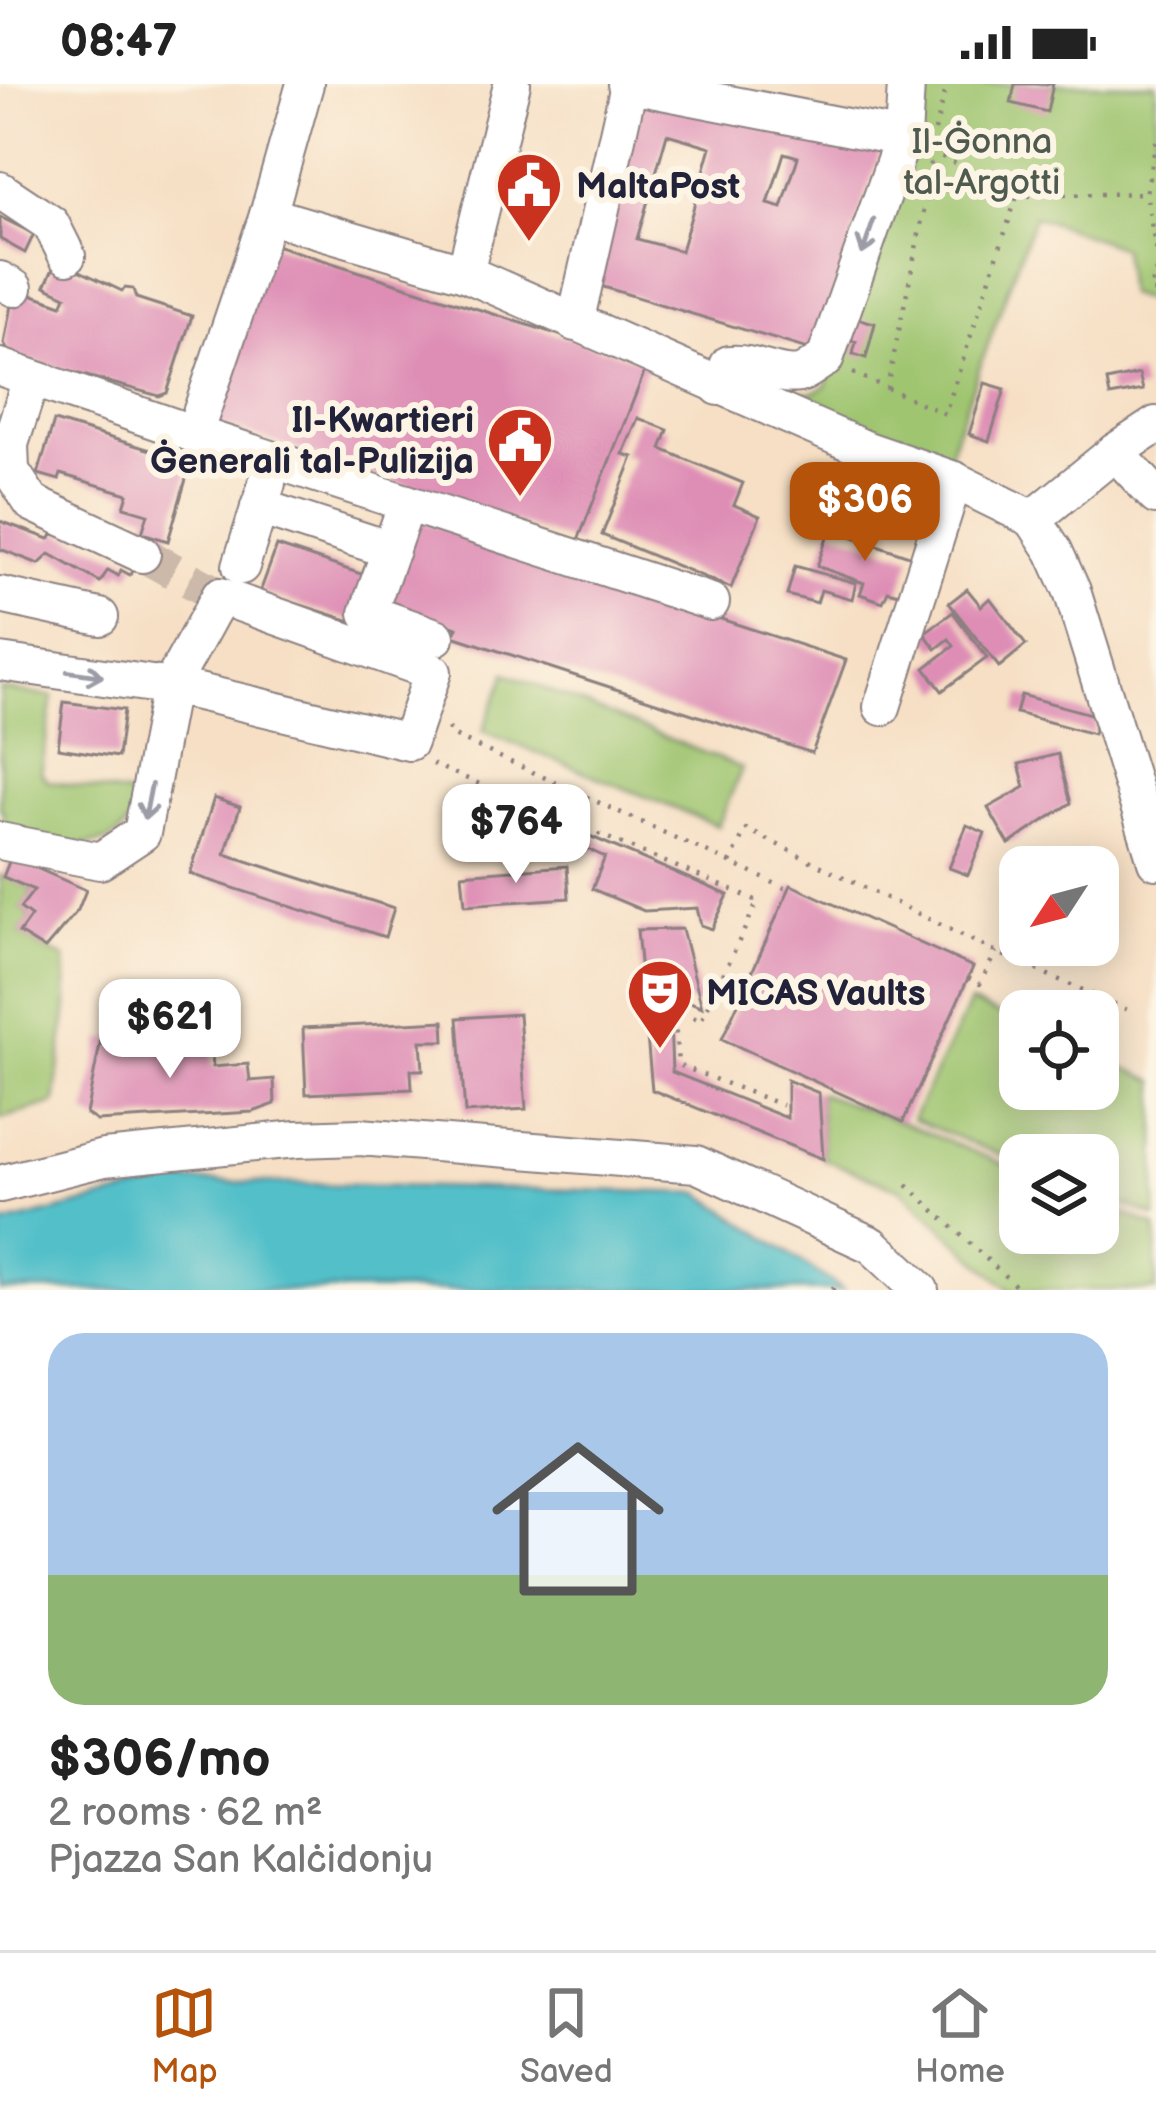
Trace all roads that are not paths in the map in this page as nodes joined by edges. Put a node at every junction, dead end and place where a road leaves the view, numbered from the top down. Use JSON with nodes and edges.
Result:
{"nodes":[{"id":1,"x":305,"y":84,"type":"edge"},
{"id":2,"x":512,"y":84,"type":"edge"},
{"id":3,"x":628,"y":84,"type":"edge"},
{"id":4,"x":906,"y":84,"type":"edge"},
{"id":5,"x":704,"y":91,"type":"edge"},
{"id":6,"x":919,"y":136,"type":"junction"},
{"id":7,"x":0,"y":190,"type":"edge"},
{"id":8,"x":268,"y":215,"type":"junction"},
{"id":9,"x":67,"y":256,"type":"dead end"},
{"id":10,"x":465,"y":273,"type":"junction"},
{"id":11,"x":575,"y":323,"type":"junction"},
{"id":12,"x":15,"y":373,"type":"edge"},
{"id":13,"x":719,"y":387,"type":"junction"},
{"id":14,"x":1156,"y":424,"type":"edge"},
{"id":15,"x":194,"y":434,"type":"junction"},
{"id":16,"x":1115,"y":452,"type":"junction"},
{"id":17,"x":274,"y":460,"type":"junction"},
{"id":18,"x":954,"y":480,"type":"junction"},
{"id":19,"x":1156,"y":496,"type":"edge"},
{"id":20,"x":407,"y":503,"type":"junction"},
{"id":21,"x":259,"y":507,"type":"junction"},
{"id":22,"x":1033,"y":519,"type":"junction"},
{"id":23,"x":391,"y":550,"type":"junction"},
{"id":24,"x":142,"y":554,"type":"tunnel mouth"},
{"id":25,"x":231,"y":581,"type":"junction"},
{"id":26,"x":0,"y":595,"type":"edge"},
{"id":27,"x":711,"y":602,"type":"dead end"},
{"id":28,"x":100,"y":616,"type":"dead end"},
{"id":29,"x":436,"y":637,"type":"dead end"},
{"id":30,"x":0,"y":662,"type":"edge"},
{"id":31,"x":170,"y":687,"type":"junction"},
{"id":32,"x":882,"y":707,"type":"dead end"},
{"id":33,"x":0,"y":841,"type":"edge"},
{"id":34,"x":1156,"y":861,"type":"edge"},
{"id":35,"x":0,"y":1184,"type":"edge"},
{"id":36,"x":920,"y":1290,"type":"edge"}],
"edges":[{"from":1,"to":8,"type":"street"},
{"from":2,"to":10,"type":"street"},
{"from":3,"to":5,"type":"street"},
{"from":3,"to":11,"type":"street"},
{"from":4,"to":6,"type":"street"},
{"from":5,"to":6,"type":"street"},
{"from":6,"to":13,"type":"street","one_way":true},
{"from":7,"to":9,"type":"street"},
{"from":8,"to":10,"type":"street"},
{"from":8,"to":15,"type":"street"},
{"from":10,"to":11,"type":"street"},
{"from":11,"to":13,"type":"street"},
{"from":12,"to":15,"type":"street"},
{"from":12,"to":24,"type":"street"},
{"from":13,"to":18,"type":"street"},
{"from":14,"to":16,"type":"street"},
{"from":15,"to":17,"type":"street"},
{"from":16,"to":19,"type":"street"},
{"from":16,"to":22,"type":"street"},
{"from":17,"to":20,"type":"street"},
{"from":17,"to":21,"type":"street"},
{"from":18,"to":22,"type":"street"},
{"from":18,"to":32,"type":"street"},
{"from":20,"to":23,"type":"street"},
{"from":20,"to":27,"type":"street"},
{"from":21,"to":23,"type":"street"},
{"from":21,"to":25,"type":"street"},
{"from":22,"to":34,"type":"street"},
{"from":23,"to":29,"type":"street"},
{"from":25,"to":31,"type":"street"},
{"from":25,"to":31,"type":"street"},
{"from":26,"to":28,"type":"street"},
{"from":30,"to":31,"type":"street","one_way":true},
{"from":31,"to":33,"type":"street","one_way":true},
{"from":35,"to":36,"type":"street"}]}
